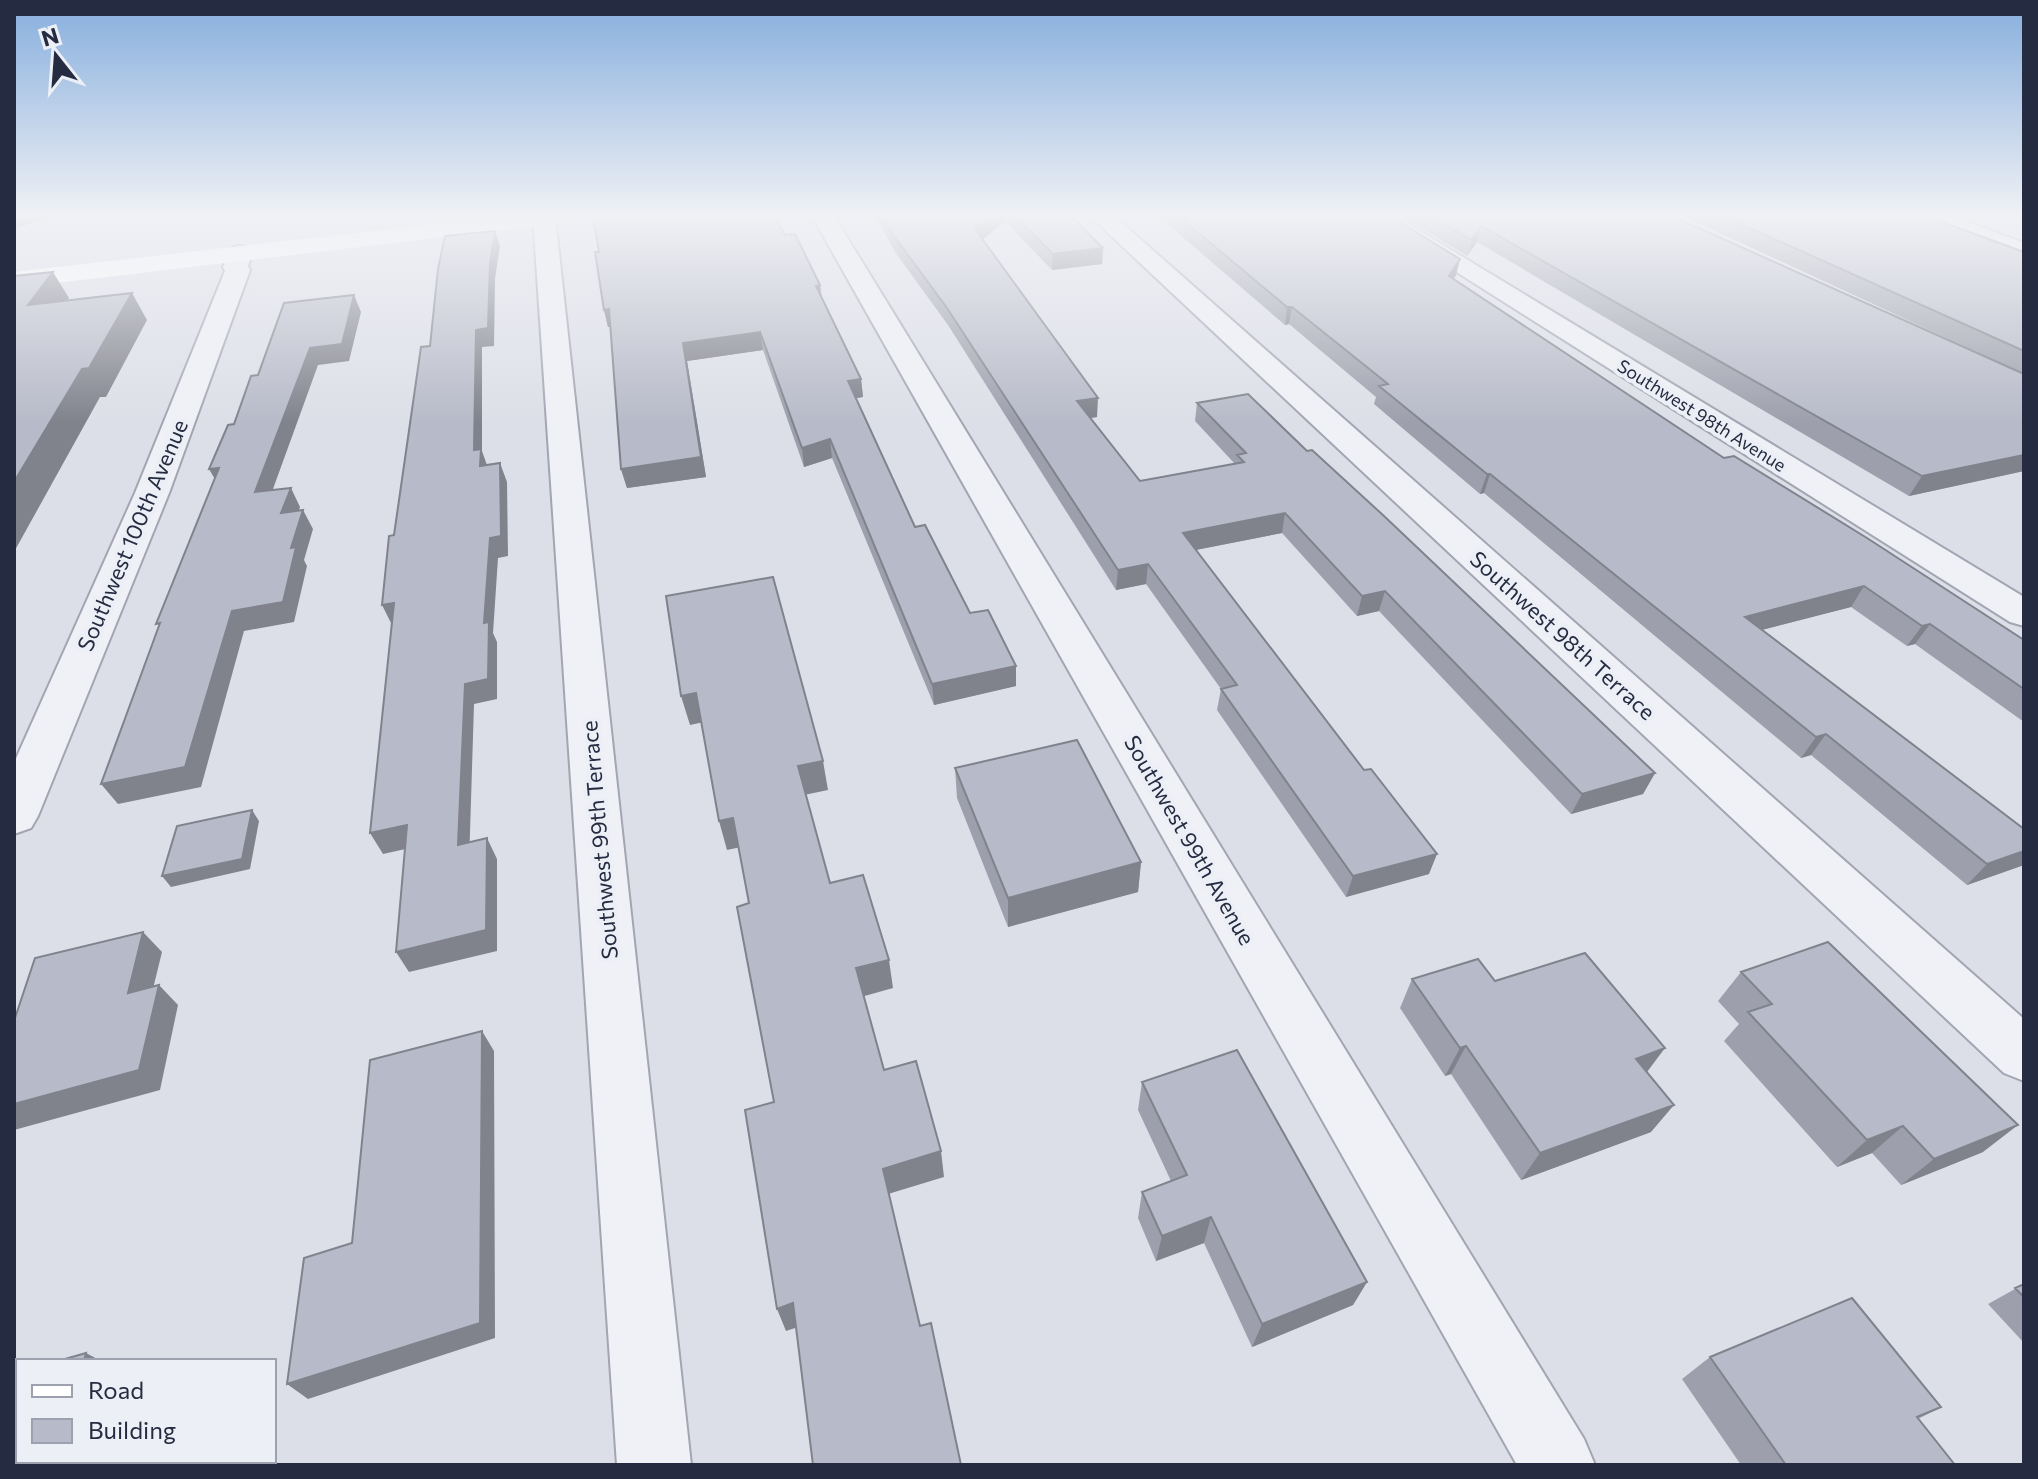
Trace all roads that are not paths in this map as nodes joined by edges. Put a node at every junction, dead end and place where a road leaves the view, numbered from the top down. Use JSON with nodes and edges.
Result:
{"nodes":[{"id":1,"x":232,"y":285,"type":"edge"},
{"id":2,"x":556,"y":285,"type":"edge"},
{"id":3,"x":864,"y":285,"type":"edge"},
{"id":4,"x":1177,"y":285,"type":"edge"},
{"id":5,"x":1491,"y":285,"type":"edge"},
{"id":6,"x":2024,"y":614,"type":"edge"},
{"id":7,"x":14,"y":816,"type":"edge"},
{"id":8,"x":2024,"y":1055,"type":"edge"},
{"id":9,"x":654,"y":1465,"type":"edge"},
{"id":10,"x":1558,"y":1465,"type":"edge"}],
"edges":[{"from":1,"to":7,"type":"street","name":"Southwest 100th Avenue"},
{"from":2,"to":9,"type":"street","name":"Southwest 99th Terrace"},
{"from":3,"to":10,"type":"street","name":"Southwest 99th Avenue"},
{"from":4,"to":8,"type":"street","name":"Southwest 98th Terrace"},
{"from":5,"to":6,"type":"street","name":"Southwest 98th Avenue"}]}
